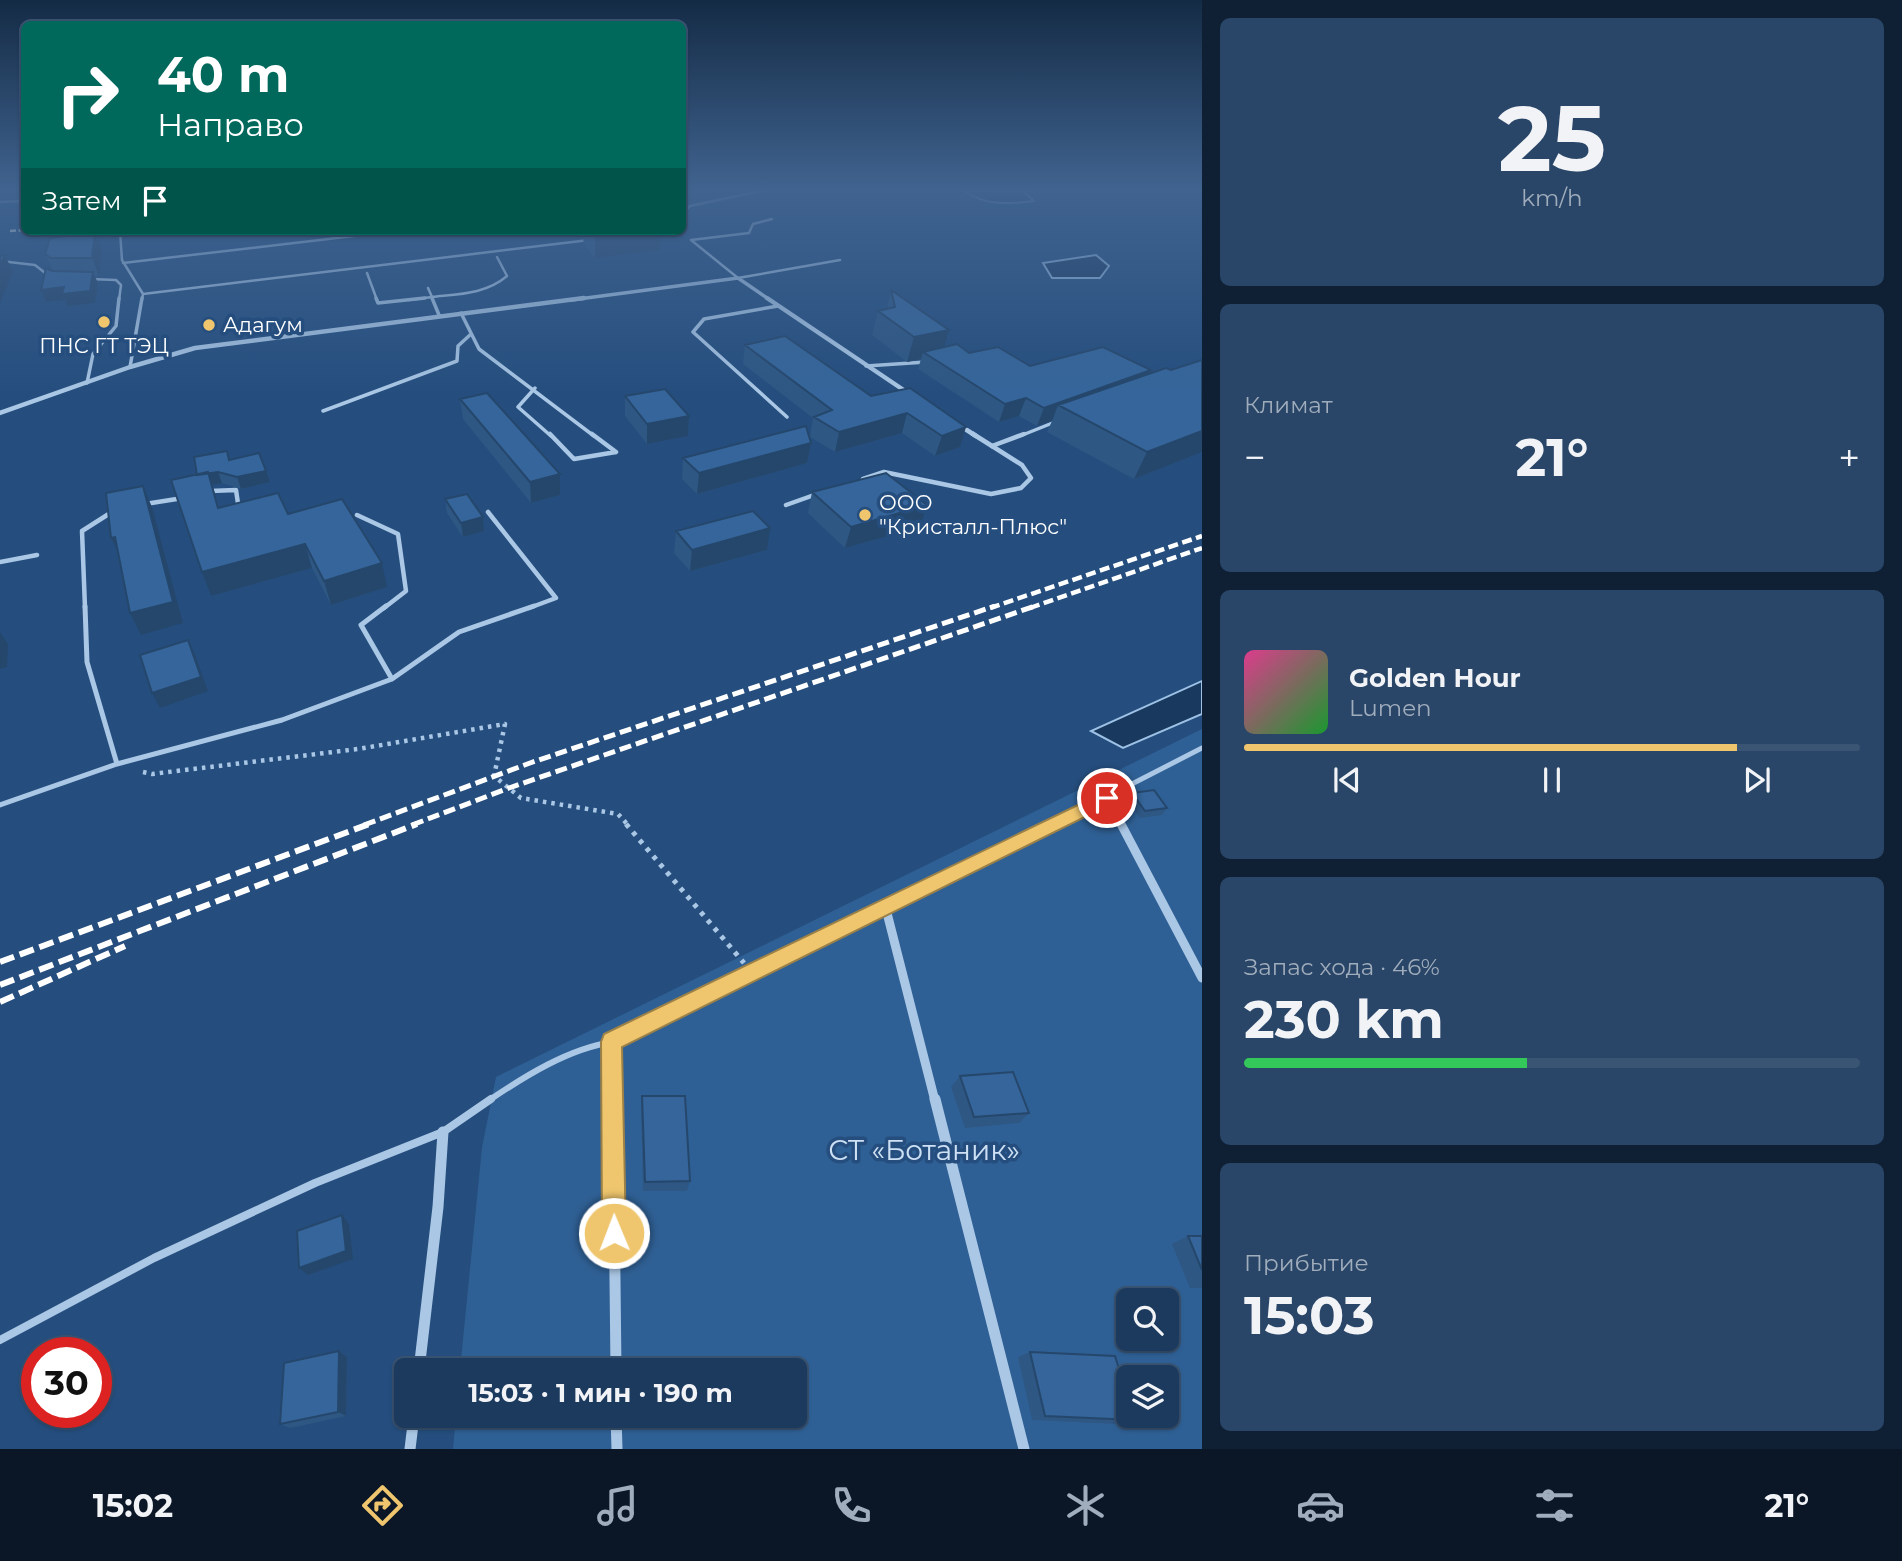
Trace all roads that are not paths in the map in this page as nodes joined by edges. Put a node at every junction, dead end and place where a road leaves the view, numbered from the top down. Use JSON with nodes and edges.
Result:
{"nodes":[{"id":1,"x":123,"y":259,"type":"edge"},
{"id":2,"x":160,"y":259,"type":"edge"},
{"id":3,"x":439,"y":259,"type":"edge"},
{"id":4,"x":497,"y":259,"type":"edge"},
{"id":5,"x":714,"y":259,"type":"edge"},
{"id":6,"x":840,"y":260,"type":"dead end"},
{"id":7,"x":0,"y":261,"type":"edge"},
{"id":8,"x":123,"y":263,"type":"junction"},
{"id":9,"x":367,"y":273,"type":"dead end"},
{"id":10,"x":738,"y":278,"type":"junction"},
{"id":11,"x":57,"y":279,"type":"edge"},
{"id":12,"x":79,"y":279,"type":"edge"},
{"id":13,"x":428,"y":288,"type":"dead end"},
{"id":14,"x":143,"y":294,"type":"junction"},
{"id":15,"x":432,"y":297,"type":"junction"},
{"id":16,"x":778,"y":306,"type":"junction"},
{"id":17,"x":461,"y":313,"type":"junction"},
{"id":18,"x":439,"y":315,"type":"junction"},
{"id":19,"x":471,"y":334,"type":"junction"},
{"id":20,"x":935,"y":360,"type":"edge"},
{"id":21,"x":866,"y":366,"type":"junction"},
{"id":22,"x":130,"y":367,"type":"junction"},
{"id":23,"x":87,"y":383,"type":"junction"},
{"id":24,"x":534,"y":388,"type":"junction"},
{"id":25,"x":912,"y":395,"type":"edge"},
{"id":26,"x":323,"y":411,"type":"dead end"},
{"id":27,"x":0,"y":413,"type":"edge"},
{"id":28,"x":788,"y":417,"type":"dead end"},
{"id":29,"x":1060,"y":420,"type":"edge"},
{"id":30,"x":958,"y":424,"type":"edge"},
{"id":31,"x":992,"y":446,"type":"junction"},
{"id":32,"x":860,"y":480,"type":"edge"},
{"id":33,"x":823,"y":492,"type":"edge"},
{"id":34,"x":198,"y":494,"type":"edge"},
{"id":35,"x":187,"y":497,"type":"edge"},
{"id":36,"x":139,"y":505,"type":"edge"},
{"id":37,"x":786,"y":505,"type":"dead end"},
{"id":38,"x":128,"y":507,"type":"edge"},
{"id":39,"x":240,"y":512,"type":"edge"},
{"id":40,"x":488,"y":513,"type":"dead end"},
{"id":41,"x":357,"y":514,"type":"dead end"},
{"id":42,"x":37,"y":555,"type":"dead end"},
{"id":43,"x":0,"y":562,"type":"edge"},
{"id":44,"x":392,"y":679,"type":"junction"},
{"id":45,"x":1202,"y":748,"type":"edge"},
{"id":46,"x":117,"y":764,"type":"junction"},
{"id":47,"x":1107,"y":798,"type":"junction"},
{"id":48,"x":0,"y":805,"type":"edge"},
{"id":49,"x":886,"y":909,"type":"junction"},
{"id":50,"x":1202,"y":978,"type":"edge"},
{"id":51,"x":612,"y":1042,"type":"junction"},
{"id":52,"x":443,"y":1132,"type":"junction"},
{"id":53,"x":0,"y":1340,"type":"edge"},
{"id":54,"x":420,"y":1358,"type":"edge"},
{"id":55,"x":616,"y":1358,"type":"edge"},
{"id":56,"x":413,"y":1428,"type":"edge"},
{"id":57,"x":616,"y":1428,"type":"edge"},
{"id":58,"x":410,"y":1449,"type":"edge"},
{"id":59,"x":617,"y":1449,"type":"edge"},
{"id":60,"x":1024,"y":1449,"type":"edge"}],
"edges":[{"from":1,"to":8,"type":"lane"},
{"from":2,"to":8,"type":"lane"},
{"from":3,"to":14,"type":"lane"},
{"from":4,"to":15,"type":"lane"},
{"from":5,"to":10,"type":"lane"},
{"from":6,"to":10,"type":"lane"},
{"from":7,"to":11,"type":"lane"},
{"from":8,"to":14,"type":"lane"},
{"from":9,"to":15,"type":"lane"},
{"from":10,"to":16,"type":"street"},
{"from":10,"to":17,"type":"street"},
{"from":12,"to":23,"type":"lane"},
{"from":13,"to":15,"type":"lane"},
{"from":14,"to":22,"type":"lane"},
{"from":15,"to":18,"type":"lane"},
{"from":16,"to":21,"type":"street"},
{"from":16,"to":28,"type":"lane"},
{"from":17,"to":18,"type":"street"},
{"from":17,"to":19,"type":"lane"},
{"from":18,"to":22,"type":"street"},
{"from":19,"to":24,"type":"lane"},
{"from":19,"to":26,"type":"lane"},
{"from":20,"to":21,"type":"lane"},
{"from":21,"to":25,"type":"street"},
{"from":22,"to":23,"type":"street"},
{"from":23,"to":27,"type":"street"},
{"from":24,"to":24,"type":"lane"},
{"from":29,"to":31,"type":"lane"},
{"from":30,"to":31,"type":"street"},
{"from":31,"to":32,"type":"lane"},
{"from":33,"to":37,"type":"lane"},
{"from":34,"to":39,"type":"lane"},
{"from":35,"to":36,"type":"lane"},
{"from":38,"to":46,"type":"lane"},
{"from":40,"to":44,"type":"lane"},
{"from":41,"to":44,"type":"lane"},
{"from":42,"to":43,"type":"lane"},
{"from":44,"to":46,"type":"lane"},
{"from":45,"to":47,"type":"lane"},
{"from":46,"to":48,"type":"lane"},
{"from":47,"to":49,"type":"lane"},
{"from":47,"to":50,"type":"street"},
{"from":49,"to":51,"type":"lane"},
{"from":49,"to":60,"type":"street"},
{"from":51,"to":52,"type":"lane"},
{"from":51,"to":55,"type":"street"},
{"from":52,"to":53,"type":"lane"},
{"from":52,"to":54,"type":"street"},
{"from":56,"to":58,"type":"street"},
{"from":57,"to":59,"type":"street"}]}
